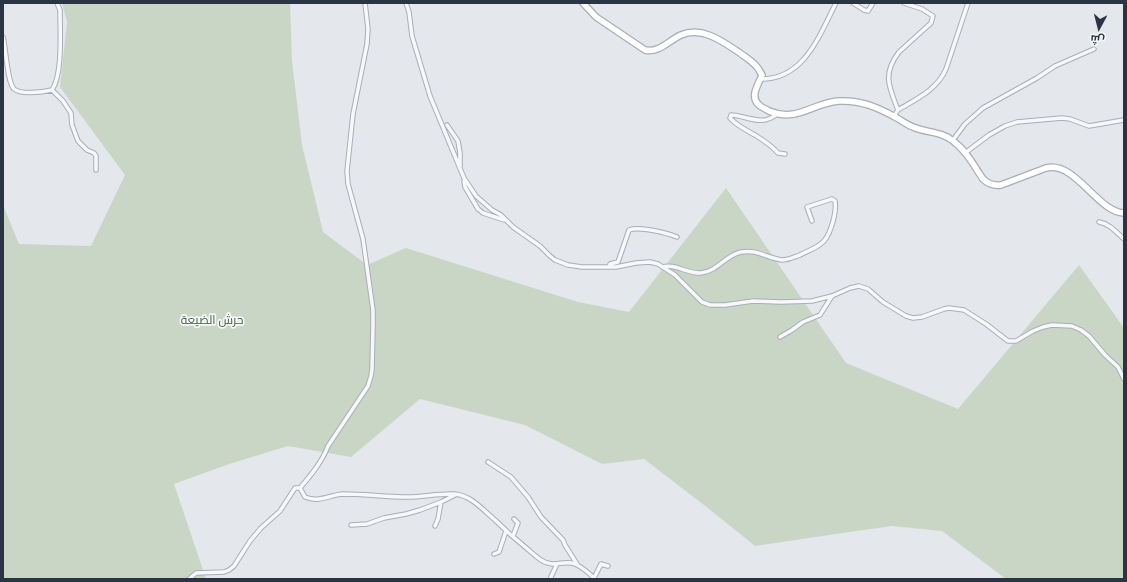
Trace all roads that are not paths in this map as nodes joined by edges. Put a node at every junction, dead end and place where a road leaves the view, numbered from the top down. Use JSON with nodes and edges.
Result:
{"nodes":[{"id":1,"x":57,"y":3,"type":"edge"},
{"id":2,"x":365,"y":3,"type":"edge"},
{"id":3,"x":406,"y":3,"type":"edge"},
{"id":4,"x":583,"y":3,"type":"edge"},
{"id":5,"x":836,"y":3,"type":"edge"},
{"id":6,"x":853,"y":3,"type":"edge"},
{"id":7,"x":873,"y":3,"type":"edge"},
{"id":8,"x":904,"y":3,"type":"edge"},
{"id":9,"x":968,"y":3,"type":"edge"},
{"id":10,"x":3,"y":39,"type":"edge"},
{"id":11,"x":1094,"y":49,"type":"dead end"},
{"id":12,"x":760,"y":79,"type":"junction"},
{"id":13,"x":52,"y":90,"type":"junction"},
{"id":14,"x":898,"y":110,"type":"junction"},
{"id":15,"x":777,"y":114,"type":"junction"},
{"id":16,"x":894,"y":116,"type":"junction"},
{"id":17,"x":1124,"y":120,"type":"edge"},
{"id":18,"x":447,"y":125,"type":"dead end"},
{"id":19,"x":952,"y":140,"type":"junction"},
{"id":20,"x":966,"y":153,"type":"junction"},
{"id":21,"x":785,"y":154,"type":"dead end"},
{"id":22,"x":96,"y":170,"type":"dead end"},
{"id":23,"x":460,"y":170,"type":"junction"},
{"id":24,"x":464,"y":178,"type":"junction"},
{"id":25,"x":1124,"y":213,"type":"edge"},
{"id":26,"x":506,"y":220,"type":"junction"},
{"id":27,"x":812,"y":221,"type":"dead end"},
{"id":28,"x":1099,"y":222,"type":"dead end"},
{"id":29,"x":677,"y":237,"type":"dead end"},
{"id":30,"x":1124,"y":239,"type":"edge"},
{"id":31,"x":609,"y":267,"type":"junction"},
{"id":32,"x":662,"y":267,"type":"junction"},
{"id":33,"x":832,"y":296,"type":"junction"},
{"id":34,"x":780,"y":337,"type":"dead end"},
{"id":35,"x":1124,"y":379,"type":"edge"},
{"id":36,"x":488,"y":462,"type":"dead end"},
{"id":37,"x":300,"y":488,"type":"junction"},
{"id":38,"x":456,"y":494,"type":"junction"},
{"id":39,"x":441,"y":502,"type":"junction"},
{"id":40,"x":514,"y":519,"type":"dead end"},
{"id":41,"x":351,"y":525,"type":"dead end"},
{"id":42,"x":435,"y":526,"type":"dead end"},
{"id":43,"x":506,"y":531,"type":"junction"},
{"id":44,"x":513,"y":536,"type":"junction"},
{"id":45,"x":494,"y":554,"type":"dead end"},
{"id":46,"x":557,"y":564,"type":"junction"},
{"id":47,"x":577,"y":565,"type":"junction"},
{"id":48,"x":608,"y":566,"type":"dead end"},
{"id":49,"x":189,"y":579,"type":"edge"},
{"id":50,"x":550,"y":579,"type":"edge"},
{"id":51,"x":595,"y":579,"type":"edge"}],
"edges":[{"from":1,"to":13,"type":"street"},
{"from":2,"to":37,"type":"street"},
{"from":3,"to":23,"type":"street"},
{"from":4,"to":12,"type":"street"},
{"from":5,"to":12,"type":"street"},
{"from":6,"to":7,"type":"street"},
{"from":8,"to":14,"type":"street"},
{"from":9,"to":14,"type":"street"},
{"from":10,"to":13,"type":"street"},
{"from":11,"to":19,"type":"street"},
{"from":12,"to":15,"type":"street"},
{"from":13,"to":22,"type":"street"},
{"from":14,"to":16,"type":"street"},
{"from":15,"to":16,"type":"street"},
{"from":15,"to":21,"type":"street"},
{"from":16,"to":19,"type":"street"},
{"from":17,"to":20,"type":"street"},
{"from":18,"to":23,"type":"street"},
{"from":19,"to":20,"type":"street"},
{"from":20,"to":25,"type":"street"},
{"from":23,"to":24,"type":"street"},
{"from":24,"to":26,"type":"street"},
{"from":24,"to":26,"type":"street"},
{"from":26,"to":31,"type":"street"},
{"from":27,"to":32,"type":"street"},
{"from":28,"to":30,"type":"street"},
{"from":29,"to":31,"type":"street"},
{"from":31,"to":32,"type":"street"},
{"from":32,"to":33,"type":"street"},
{"from":33,"to":34,"type":"street"},
{"from":33,"to":35,"type":"street"},
{"from":36,"to":47,"type":"street"},
{"from":37,"to":38,"type":"street"},
{"from":37,"to":49,"type":"street"},
{"from":38,"to":39,"type":"street"},
{"from":38,"to":43,"type":"street"},
{"from":39,"to":41,"type":"street"},
{"from":39,"to":42,"type":"street"},
{"from":40,"to":44,"type":"street"},
{"from":43,"to":44,"type":"street"},
{"from":43,"to":45,"type":"street"},
{"from":44,"to":46,"type":"street"},
{"from":46,"to":47,"type":"street"},
{"from":46,"to":50,"type":"street"},
{"from":47,"to":51,"type":"street"},
{"from":48,"to":51,"type":"street"}]}
